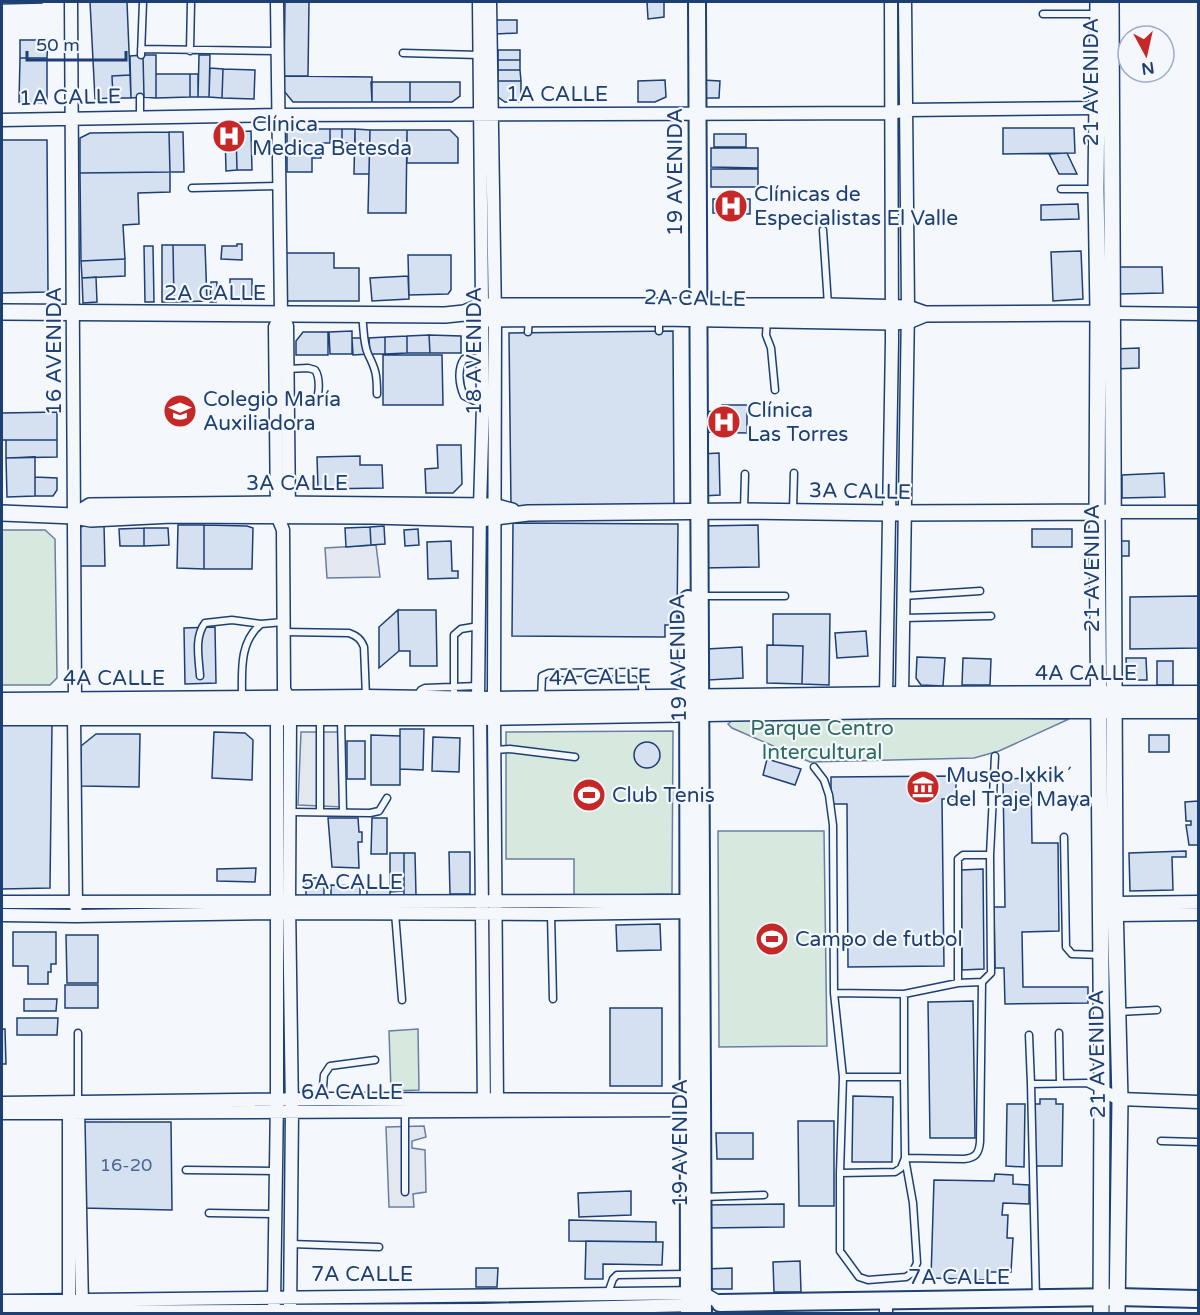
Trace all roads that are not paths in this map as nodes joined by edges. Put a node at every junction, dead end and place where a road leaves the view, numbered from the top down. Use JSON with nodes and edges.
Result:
{"nodes":[{"id":1,"x":71,"y":2,"type":"edge"},
{"id":2,"x":143,"y":2,"type":"edge"},
{"id":3,"x":191,"y":2,"type":"edge"},
{"id":4,"x":277,"y":2,"type":"edge"},
{"id":5,"x":479,"y":2,"type":"edge"},
{"id":6,"x":490,"y":2,"type":"edge"},
{"id":7,"x":686,"y":2,"type":"edge"},
{"id":8,"x":697,"y":2,"type":"edge"},
{"id":9,"x":891,"y":2,"type":"edge"},
{"id":10,"x":905,"y":2,"type":"edge"},
{"id":11,"x":1111,"y":2,"type":"edge"},
{"id":12,"x":1098,"y":8,"type":"edge"},
{"id":13,"x":1043,"y":14,"type":"dead end"},
{"id":14,"x":190,"y":51,"type":"junction"},
{"id":15,"x":277,"y":51,"type":"junction"},
{"id":16,"x":404,"y":53,"type":"dead end"},
{"id":17,"x":480,"y":55,"type":"junction"},
{"id":18,"x":140,"y":97,"type":"dead end"},
{"id":19,"x":1105,"y":108,"type":"junction"},
{"id":20,"x":906,"y":110,"type":"junction"},
{"id":21,"x":891,"y":113,"type":"junction"},
{"id":22,"x":278,"y":115,"type":"junction"},
{"id":23,"x":486,"y":115,"type":"junction"},
{"id":24,"x":692,"y":115,"type":"junction"},
{"id":25,"x":140,"y":117,"type":"junction"},
{"id":26,"x":72,"y":118,"type":"junction"},
{"id":27,"x":2,"y":120,"type":"edge"},
{"id":28,"x":279,"y":186,"type":"junction"},
{"id":29,"x":192,"y":188,"type":"dead end"},
{"id":30,"x":1061,"y":189,"type":"dead end"},
{"id":31,"x":1096,"y":189,"type":"junction"},
{"id":32,"x":823,"y":230,"type":"dead end"},
{"id":33,"x":828,"y":306,"type":"junction"},
{"id":34,"x":2,"y":312,"type":"edge"},
{"id":35,"x":73,"y":313,"type":"junction"},
{"id":36,"x":488,"y":313,"type":"junction"},
{"id":37,"x":693,"y":313,"type":"junction"},
{"id":38,"x":1105,"y":313,"type":"junction"},
{"id":39,"x":281,"y":314,"type":"junction"},
{"id":40,"x":1198,"y":314,"type":"edge"},
{"id":41,"x":892,"y":315,"type":"junction"},
{"id":42,"x":908,"y":315,"type":"junction"},
{"id":43,"x":362,"y":316,"type":"junction"},
{"id":44,"x":767,"y":320,"type":"junction"},
{"id":45,"x":483,"y":357,"type":"junction"},
{"id":46,"x":287,"y":369,"type":"junction"},
{"id":47,"x":775,"y":390,"type":"dead end"},
{"id":48,"x":377,"y":394,"type":"dead end"},
{"id":49,"x":287,"y":401,"type":"junction"},
{"id":50,"x":483,"y":405,"type":"junction"},
{"id":51,"x":794,"y":473,"type":"dead end"},
{"id":52,"x":745,"y":474,"type":"dead end"},
{"id":53,"x":283,"y":510,"type":"junction"},
{"id":54,"x":744,"y":511,"type":"junction"},
{"id":55,"x":794,"y":511,"type":"junction"},
{"id":56,"x":486,"y":512,"type":"junction"},
{"id":57,"x":693,"y":512,"type":"junction"},
{"id":58,"x":1097,"y":512,"type":"junction"},
{"id":59,"x":1113,"y":512,"type":"junction"},
{"id":60,"x":1198,"y":512,"type":"edge"},
{"id":61,"x":2,"y":513,"type":"edge"},
{"id":62,"x":888,"y":513,"type":"junction"},
{"id":63,"x":906,"y":513,"type":"junction"},
{"id":64,"x":74,"y":516,"type":"junction"},
{"id":65,"x":980,"y":591,"type":"dead end"},
{"id":66,"x":785,"y":596,"type":"dead end"},
{"id":67,"x":903,"y":596,"type":"junction"},
{"id":68,"x":693,"y":597,"type":"junction"},
{"id":69,"x":991,"y":616,"type":"dead end"},
{"id":70,"x":903,"y":618,"type":"junction"},
{"id":71,"x":261,"y":624,"type":"junction"},
{"id":72,"x":479,"y":626,"type":"junction"},
{"id":73,"x":283,"y":627,"type":"junction"},
{"id":74,"x":200,"y":676,"type":"dead end"},
{"id":75,"x":454,"y":693,"type":"junction"},
{"id":76,"x":1198,"y":695,"type":"edge"},
{"id":77,"x":894,"y":696,"type":"junction"},
{"id":78,"x":366,"y":699,"type":"junction"},
{"id":79,"x":242,"y":700,"type":"junction"},
{"id":80,"x":541,"y":700,"type":"junction"},
{"id":81,"x":644,"y":700,"type":"junction"},
{"id":82,"x":2,"y":702,"type":"edge"},
{"id":83,"x":1106,"y":702,"type":"junction"},
{"id":84,"x":283,"y":704,"type":"junction"},
{"id":85,"x":485,"y":704,"type":"junction"},
{"id":86,"x":695,"y":706,"type":"junction"},
{"id":87,"x":75,"y":708,"type":"junction"},
{"id":88,"x":1198,"y":708,"type":"edge"},
{"id":89,"x":320,"y":715,"type":"junction"},
{"id":90,"x":341,"y":715,"type":"junction"},
{"id":91,"x":2,"y":716,"type":"edge"},
{"id":92,"x":495,"y":750,"type":"junction"},
{"id":93,"x":995,"y":756,"type":"dead end"},
{"id":94,"x":575,"y":757,"type":"dead end"},
{"id":95,"x":814,"y":767,"type":"dead end"},
{"id":96,"x":387,"y":798,"type":"dead end"},
{"id":97,"x":1099,"y":800,"type":"junction"},
{"id":98,"x":1072,"y":801,"type":"dead end"},
{"id":99,"x":320,"y":811,"type":"junction"},
{"id":100,"x":290,"y":812,"type":"junction"},
{"id":101,"x":343,"y":812,"type":"junction"},
{"id":102,"x":1064,"y":837,"type":"dead end"},
{"id":103,"x":990,"y":855,"type":"junction"},
{"id":104,"x":76,"y":901,"type":"junction"},
{"id":105,"x":2,"y":902,"type":"edge"},
{"id":106,"x":1198,"y":902,"type":"edge"},
{"id":107,"x":695,"y":906,"type":"junction"},
{"id":108,"x":283,"y":907,"type":"junction"},
{"id":109,"x":482,"y":907,"type":"junction"},
{"id":110,"x":496,"y":907,"type":"junction"},
{"id":111,"x":1115,"y":909,"type":"junction"},
{"id":112,"x":395,"y":913,"type":"junction"},
{"id":113,"x":551,"y":914,"type":"junction"},
{"id":114,"x":1198,"y":914,"type":"edge"},
{"id":115,"x":2,"y":915,"type":"edge"},
{"id":116,"x":76,"y":916,"type":"junction"},
{"id":117,"x":1116,"y":954,"type":"junction"},
{"id":118,"x":1100,"y":955,"type":"junction"},
{"id":119,"x":982,"y":982,"type":"junction"},
{"id":120,"x":958,"y":983,"type":"junction"},
{"id":121,"x":834,"y":993,"type":"junction"},
{"id":122,"x":904,"y":994,"type":"junction"},
{"id":123,"x":553,"y":999,"type":"dead end"},
{"id":124,"x":402,"y":1000,"type":"dead end"},
{"id":125,"x":1157,"y":1010,"type":"dead end"},
{"id":126,"x":1118,"y":1012,"type":"junction"},
{"id":127,"x":1101,"y":1013,"type":"junction"},
{"id":128,"x":78,"y":1033,"type":"dead end"},
{"id":129,"x":1059,"y":1034,"type":"dead end"},
{"id":130,"x":1029,"y":1035,"type":"dead end"},
{"id":131,"x":375,"y":1060,"type":"dead end"},
{"id":132,"x":843,"y":1077,"type":"junction"},
{"id":133,"x":904,"y":1077,"type":"junction"},
{"id":134,"x":1060,"y":1083,"type":"junction"},
{"id":135,"x":1031,"y":1084,"type":"junction"},
{"id":136,"x":1102,"y":1092,"type":"junction"},
{"id":137,"x":322,"y":1099,"type":"junction"},
{"id":138,"x":1120,"y":1099,"type":"junction"},
{"id":139,"x":1198,"y":1102,"type":"edge"},
{"id":140,"x":2,"y":1103,"type":"edge"},
{"id":141,"x":497,"y":1104,"type":"junction"},
{"id":142,"x":277,"y":1105,"type":"junction"},
{"id":143,"x":484,"y":1105,"type":"junction"},
{"id":144,"x":695,"y":1105,"type":"junction"},
{"id":145,"x":292,"y":1106,"type":"junction"},
{"id":146,"x":405,"y":1106,"type":"junction"},
{"id":147,"x":74,"y":1108,"type":"junction"},
{"id":148,"x":2,"y":1113,"type":"edge"},
{"id":149,"x":1161,"y":1141,"type":"dead end"},
{"id":150,"x":1198,"y":1142,"type":"edge"},
{"id":151,"x":905,"y":1158,"type":"junction"},
{"id":152,"x":186,"y":1170,"type":"dead end"},
{"id":153,"x":276,"y":1171,"type":"junction"},
{"id":154,"x":840,"y":1173,"type":"junction"},
{"id":155,"x":405,"y":1192,"type":"dead end"},
{"id":156,"x":764,"y":1195,"type":"dead end"},
{"id":157,"x":702,"y":1197,"type":"junction"},
{"id":158,"x":209,"y":1214,"type":"dead end"},
{"id":159,"x":276,"y":1214,"type":"junction"},
{"id":160,"x":291,"y":1244,"type":"junction"},
{"id":161,"x":379,"y":1247,"type":"dead end"},
{"id":162,"x":688,"y":1274,"type":"junction"},
{"id":163,"x":608,"y":1295,"type":"junction"},
{"id":164,"x":275,"y":1297,"type":"junction"},
{"id":165,"x":290,"y":1297,"type":"junction"},
{"id":166,"x":1036,"y":1299,"type":"junction"},
{"id":167,"x":1198,"y":1299,"type":"edge"},
{"id":168,"x":2,"y":1301,"type":"edge"},
{"id":169,"x":720,"y":1303,"type":"joint"},
{"id":170,"x":696,"y":1304,"type":"edge"},
{"id":171,"x":1109,"y":1306,"type":"edge"},
{"id":172,"x":487,"y":1307,"type":"edge"},
{"id":173,"x":890,"y":1307,"type":"edge"},
{"id":174,"x":76,"y":1308,"type":"edge"},
{"id":175,"x":2,"y":1312,"type":"edge"},
{"id":176,"x":274,"y":1312,"type":"edge"},
{"id":177,"x":290,"y":1312,"type":"edge"}],
"edges":[{"from":1,"to":26,"type":"street","name":"16 AVENIDA"},
{"from":2,"to":14,"type":"lane"},
{"from":3,"to":14,"type":"lane"},
{"from":4,"to":15,"type":"street"},
{"from":5,"to":17,"type":"street","name":"18 AVENIDA"},
{"from":6,"to":23,"type":"street","name":"18 AVENIDA"},
{"from":7,"to":24,"type":"main road","name":"19 AVENIDA"},
{"from":8,"to":24,"type":"main road","name":"19 AVENIDA"},
{"from":9,"to":21,"type":"street"},
{"from":10,"to":20,"type":"street"},
{"from":11,"to":19,"type":"street","name":"21 AVENIDA"},
{"from":12,"to":13,"type":"lane"},
{"from":12,"to":19,"type":"street","name":"21 AVENIDA"},
{"from":14,"to":15,"type":"lane"},
{"from":15,"to":22,"type":"street"},
{"from":16,"to":17,"type":"lane"},
{"from":17,"to":23,"type":"street","name":"18 AVENIDA"},
{"from":18,"to":25,"type":"lane"},
{"from":19,"to":20,"type":"street","name":"1A CALLE"},
{"from":19,"to":31,"type":"street","name":"21 AVENIDA"},
{"from":19,"to":38,"type":"street","name":"21 AVENIDA"},
{"from":20,"to":21,"type":"street","name":"1A CALLE"},
{"from":20,"to":42,"type":"street"},
{"from":21,"to":24,"type":"street","name":"1A CALLE"},
{"from":21,"to":41,"type":"street"},
{"from":22,"to":23,"type":"street","name":"1A CALLE"},
{"from":22,"to":25,"type":"street","name":"1A CALLE"},
{"from":22,"to":28,"type":"street"},
{"from":23,"to":24,"type":"street","name":"1A CALLE"},
{"from":23,"to":36,"type":"street","name":"18 AVENIDA"},
{"from":24,"to":37,"type":"main road","name":"19 AVENIDA"},
{"from":25,"to":26,"type":"street","name":"1A CALLE"},
{"from":26,"to":27,"type":"street","name":"1A CALLE"},
{"from":26,"to":35,"type":"street","name":"16 AVENIDA"},
{"from":28,"to":29,"type":"lane"},
{"from":28,"to":39,"type":"street"},
{"from":30,"to":31,"type":"lane"},
{"from":31,"to":38,"type":"street","name":"21 AVENIDA"},
{"from":32,"to":33,"type":"lane"},
{"from":33,"to":37,"type":"street","name":"2A CALLE"},
{"from":33,"to":41,"type":"street","name":"2A CALLE"},
{"from":34,"to":35,"type":"street","name":"2A CALLE"},
{"from":35,"to":39,"type":"street","name":"2A CALLE"},
{"from":35,"to":64,"type":"street","name":"16 AVENIDA"},
{"from":36,"to":37,"type":"street","name":"2A CALLE"},
{"from":36,"to":37,"type":"street","name":"2A CALLE"},
{"from":36,"to":43,"type":"street","name":"2A CALLE"},
{"from":36,"to":45,"type":"street","name":"18 AVENIDA"},
{"from":36,"to":56,"type":"street","name":"18 AVENIDA"},
{"from":37,"to":44,"type":"street","name":"2A CALLE"},
{"from":37,"to":57,"type":"main road","name":"19 AVENIDA"},
{"from":38,"to":40,"type":"street","name":"2A CALLE"},
{"from":38,"to":42,"type":"street","name":"2A CALLE"},
{"from":38,"to":58,"type":"street","name":"21 AVENIDA"},
{"from":38,"to":59,"type":"street","name":"21 AVENIDA"},
{"from":39,"to":43,"type":"street","name":"2A CALLE"},
{"from":39,"to":46,"type":"street"},
{"from":39,"to":53,"type":"street"},
{"from":41,"to":42,"type":"street","name":"2A CALLE"},
{"from":41,"to":44,"type":"street","name":"2A CALLE"},
{"from":41,"to":62,"type":"street"},
{"from":42,"to":63,"type":"street"},
{"from":43,"to":48,"type":"lane"},
{"from":44,"to":47,"type":"lane"},
{"from":45,"to":50,"type":"street","name":"18 AVENIDA"},
{"from":45,"to":50,"type":"lane"},
{"from":46,"to":49,"type":"street"},
{"from":46,"to":49,"type":"lane"},
{"from":49,"to":53,"type":"street"},
{"from":50,"to":56,"type":"street","name":"18 AVENIDA"},
{"from":51,"to":55,"type":"lane"},
{"from":52,"to":54,"type":"lane"},
{"from":53,"to":56,"type":"street","name":"3A CALLE"},
{"from":53,"to":64,"type":"street","name":"3A CALLE"},
{"from":53,"to":73,"type":"street"},
{"from":54,"to":55,"type":"street","name":"3A CALLE"},
{"from":54,"to":57,"type":"street","name":"3A CALLE"},
{"from":55,"to":62,"type":"street","name":"3A CALLE"},
{"from":56,"to":57,"type":"street","name":"3A CALLE"},
{"from":56,"to":72,"type":"street","name":"18 AVENIDA"},
{"from":56,"to":85,"type":"street","name":"18 AVENIDA"},
{"from":57,"to":68,"type":"main road","name":"19 AVENIDA"},
{"from":58,"to":59,"type":"street","name":"3A CALLE"},
{"from":58,"to":63,"type":"street","name":"3A CALLE"},
{"from":58,"to":83,"type":"street","name":"21 AVENIDA"},
{"from":59,"to":60,"type":"street","name":"3A CALLE"},
{"from":59,"to":83,"type":"street","name":"21 AVENIDA"},
{"from":61,"to":64,"type":"street","name":"3A CALLE"},
{"from":62,"to":63,"type":"street","name":"3A CALLE"},
{"from":62,"to":77,"type":"street"},
{"from":63,"to":67,"type":"street"},
{"from":64,"to":87,"type":"street","name":"16 AVENIDA"},
{"from":65,"to":67,"type":"lane"},
{"from":66,"to":68,"type":"lane"},
{"from":67,"to":70,"type":"street"},
{"from":68,"to":86,"type":"main road","name":"19 AVENIDA"},
{"from":69,"to":70,"type":"lane"},
{"from":70,"to":77,"type":"street"},
{"from":71,"to":73,"type":"lane"},
{"from":71,"to":74,"type":"lane"},
{"from":71,"to":79,"type":"lane"},
{"from":72,"to":75,"type":"lane"},
{"from":72,"to":85,"type":"street","name":"18 AVENIDA"},
{"from":73,"to":78,"type":"lane"},
{"from":73,"to":84,"type":"street"},
{"from":75,"to":78,"type":"main road","name":"4A CALLE"},
{"from":75,"to":85,"type":"main road","name":"4A CALLE"},
{"from":76,"to":83,"type":"main road","name":"4A CALLE"},
{"from":77,"to":83,"type":"main road","name":"4A CALLE"},
{"from":77,"to":86,"type":"main road","name":"4A CALLE"},
{"from":78,"to":84,"type":"main road","name":"4A CALLE"},
{"from":79,"to":84,"type":"main road","name":"4A CALLE"},
{"from":79,"to":87,"type":"main road","name":"4A CALLE"},
{"from":80,"to":81,"type":"main road","name":"4A CALLE"},
{"from":80,"to":81,"type":"lane"},
{"from":80,"to":85,"type":"main road","name":"4A CALLE"},
{"from":81,"to":86,"type":"main road","name":"4A CALLE"},
{"from":82,"to":87,"type":"main road","name":"4A CALLE"},
{"from":83,"to":86,"type":"main road","name":"4A CALLE"},
{"from":83,"to":88,"type":"main road","name":"4A CALLE"},
{"from":83,"to":97,"type":"street","name":"21 AVENIDA"},
{"from":83,"to":111,"type":"street","name":"21 AVENIDA"},
{"from":84,"to":87,"type":"main road","name":"4A CALLE"},
{"from":84,"to":89,"type":"main road","name":"4A CALLE"},
{"from":84,"to":100,"type":"street"},
{"from":84,"to":108,"type":"street"},
{"from":85,"to":86,"type":"main road","name":"4A CALLE"},
{"from":85,"to":90,"type":"main road","name":"4A CALLE"},
{"from":85,"to":92,"type":"street","name":"18 AVENIDA"},
{"from":85,"to":109,"type":"street","name":"18 AVENIDA"},
{"from":86,"to":107,"type":"main road","name":"19 AVENIDA"},
{"from":87,"to":91,"type":"main road","name":"4A CALLE"},
{"from":87,"to":104,"type":"street","name":"16 AVENIDA"},
{"from":89,"to":90,"type":"main road","name":"4A CALLE"},
{"from":89,"to":99,"type":"lane"},
{"from":90,"to":101,"type":"lane"},
{"from":92,"to":94,"type":"lane"},
{"from":92,"to":110,"type":"street","name":"18 AVENIDA"},
{"from":93,"to":103,"type":"lane"},
{"from":95,"to":121,"type":"lane"},
{"from":96,"to":101,"type":"lane"},
{"from":97,"to":98,"type":"lane"},
{"from":97,"to":118,"type":"street","name":"21 AVENIDA"},
{"from":99,"to":100,"type":"lane"},
{"from":99,"to":101,"type":"lane"},
{"from":100,"to":108,"type":"street"},
{"from":102,"to":118,"type":"lane"},
{"from":103,"to":119,"type":"lane"},
{"from":103,"to":120,"type":"lane"},
{"from":104,"to":105,"type":"street","name":"5A CALLE"},
{"from":104,"to":108,"type":"street","name":"5A CALLE"},
{"from":104,"to":116,"type":"street","name":"16 AVENIDA"},
{"from":106,"to":111,"type":"street"},
{"from":107,"to":110,"type":"street","name":"5A CALLE"},
{"from":107,"to":113,"type":"street","name":"5A CALLE"},
{"from":107,"to":144,"type":"main road","name":"19 AVENIDA"},
{"from":108,"to":109,"type":"street","name":"5A CALLE"},
{"from":108,"to":112,"type":"street","name":"5A CALLE"},
{"from":108,"to":116,"type":"street","name":"5A CALLE"},
{"from":108,"to":142,"type":"street"},
{"from":108,"to":145,"type":"street"},
{"from":109,"to":110,"type":"street","name":"5A CALLE"},
{"from":109,"to":112,"type":"street","name":"5A CALLE"},
{"from":109,"to":143,"type":"street","name":"18 AVENIDA"},
{"from":110,"to":113,"type":"street","name":"5A CALLE"},
{"from":110,"to":141,"type":"street","name":"18 AVENIDA"},
{"from":111,"to":114,"type":"street"},
{"from":111,"to":117,"type":"street","name":"21 AVENIDA"},
{"from":112,"to":124,"type":"lane"},
{"from":113,"to":123,"type":"lane"},
{"from":115,"to":116,"type":"street","name":"5A CALLE"},
{"from":117,"to":118,"type":"lane"},
{"from":117,"to":126,"type":"street","name":"21 AVENIDA"},
{"from":118,"to":127,"type":"street","name":"21 AVENIDA"},
{"from":119,"to":120,"type":"lane"},
{"from":119,"to":151,"type":"lane"},
{"from":120,"to":122,"type":"lane"},
{"from":121,"to":122,"type":"lane"},
{"from":121,"to":132,"type":"lane"},
{"from":122,"to":133,"type":"lane"},
{"from":125,"to":126,"type":"lane"},
{"from":126,"to":127,"type":"lane"},
{"from":126,"to":138,"type":"street","name":"21 AVENIDA"},
{"from":127,"to":136,"type":"street","name":"21 AVENIDA"},
{"from":128,"to":147,"type":"lane"},
{"from":129,"to":134,"type":"lane"},
{"from":130,"to":135,"type":"lane"},
{"from":131,"to":137,"type":"lane"},
{"from":132,"to":133,"type":"lane"},
{"from":132,"to":154,"type":"lane"},
{"from":133,"to":151,"type":"lane"},
{"from":134,"to":135,"type":"lane"},
{"from":134,"to":136,"type":"lane"},
{"from":135,"to":166,"type":"lane"},
{"from":136,"to":138,"type":"street"},
{"from":136,"to":171,"type":"street","name":"21 AVENIDA"},
{"from":137,"to":145,"type":"street","name":"6A CALLE"},
{"from":137,"to":146,"type":"street","name":"6A CALLE"},
{"from":138,"to":139,"type":"street"},
{"from":138,"to":171,"type":"street","name":"21 AVENIDA"},
{"from":140,"to":147,"type":"street","name":"6A CALLE"},
{"from":141,"to":143,"type":"street","name":"6A CALLE"},
{"from":141,"to":144,"type":"street","name":"6A CALLE"},
{"from":142,"to":145,"type":"street","name":"6A CALLE"},
{"from":142,"to":147,"type":"street","name":"6A CALLE"},
{"from":142,"to":153,"type":"street"},
{"from":143,"to":146,"type":"street","name":"6A CALLE"},
{"from":144,"to":157,"type":"main road","name":"19 AVENIDA"},
{"from":144,"to":162,"type":"main road","name":"19 AVENIDA"},
{"from":145,"to":146,"type":"street","name":"6A CALLE"},
{"from":145,"to":160,"type":"street"},
{"from":146,"to":155,"type":"lane"},
{"from":147,"to":148,"type":"street","name":"6A CALLE"},
{"from":147,"to":174,"type":"street"},
{"from":149,"to":150,"type":"lane"},
{"from":151,"to":154,"type":"lane"},
{"from":151,"to":154,"type":"lane"},
{"from":152,"to":153,"type":"lane"},
{"from":153,"to":159,"type":"street"},
{"from":156,"to":157,"type":"lane"},
{"from":157,"to":170,"type":"main road","name":"19 AVENIDA"},
{"from":158,"to":159,"type":"lane"},
{"from":159,"to":164,"type":"street"},
{"from":160,"to":161,"type":"lane"},
{"from":160,"to":165,"type":"street"},
{"from":162,"to":163,"type":"lane"},
{"from":162,"to":170,"type":"main road","name":"19 AVENIDA"},
{"from":163,"to":170,"type":"street","name":"7A CALLE"},
{"from":163,"to":172,"type":"street","name":"7A CALLE"},
{"from":164,"to":165,"type":"street","name":"7A CALLE"},
{"from":164,"to":174,"type":"street","name":"7A CALLE"},
{"from":164,"to":176,"type":"street"},
{"from":165,"to":172,"type":"street","name":"7A CALLE"},
{"from":165,"to":177,"type":"street"},
{"from":166,"to":171,"type":"main road","name":"7A CALLE"},
{"from":166,"to":173,"type":"main road","name":"7A CALLE"},
{"from":167,"to":171,"type":"main road","name":"7A CALLE"},
{"from":168,"to":174,"type":"street","name":"7A CALLE"},
{"from":169,"to":170,"type":"street","name":"7A CALLE"},
{"from":169,"to":173,"type":"main road","name":"7A CALLE"},
{"from":170,"to":172,"type":"street","name":"7A CALLE"},
{"from":172,"to":177,"type":"street","name":"7A CALLE"},
{"from":174,"to":175,"type":"street","name":"7A CALLE"},
{"from":174,"to":176,"type":"street","name":"7A CALLE"},
{"from":176,"to":177,"type":"street","name":"7A CALLE"}]}
